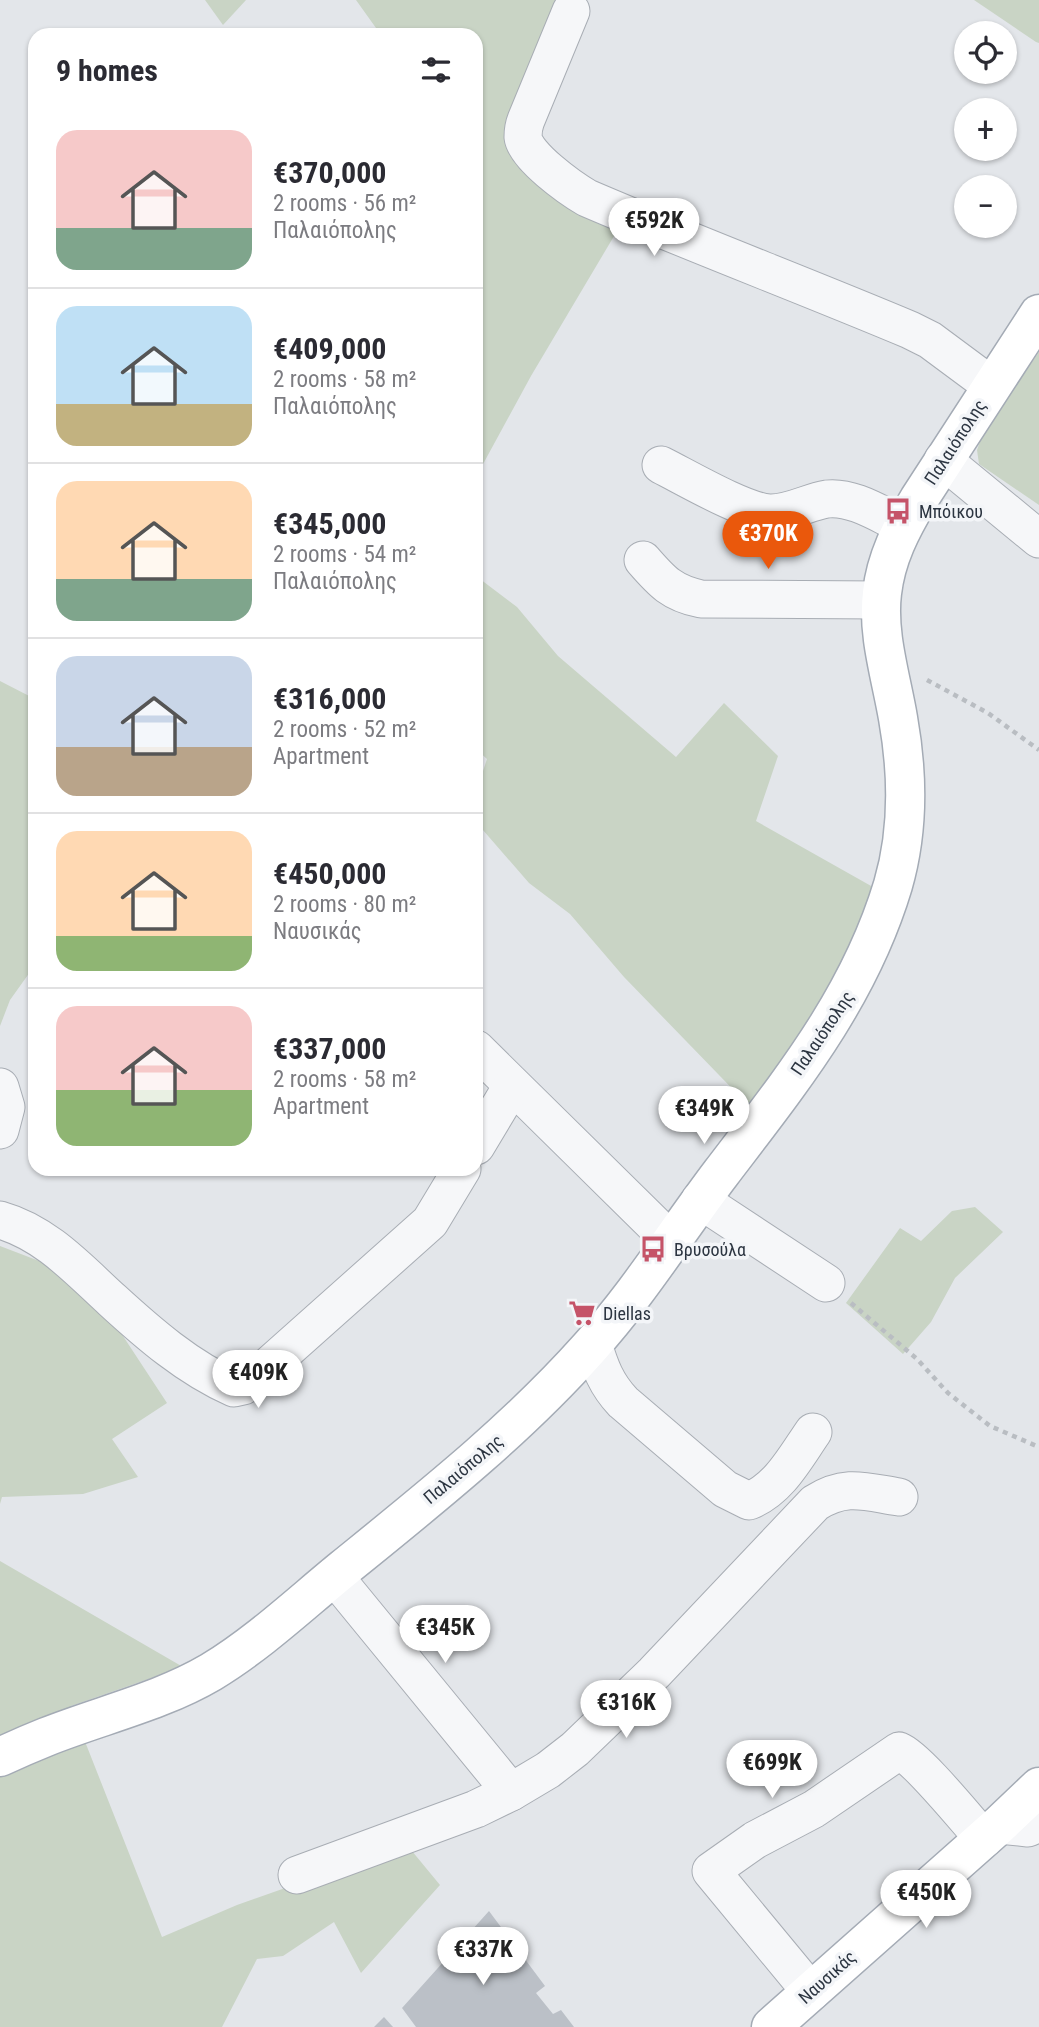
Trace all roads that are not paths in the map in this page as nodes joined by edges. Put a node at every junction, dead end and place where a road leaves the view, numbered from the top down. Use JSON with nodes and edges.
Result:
{"nodes":[{"id":1,"x":571,"y":11,"type":"dead end"},
{"id":2,"x":1039,"y":314,"type":"edge"},
{"id":3,"x":992,"y":386,"type":"junction"},
{"id":4,"x":943,"y":460,"type":"junction"},
{"id":5,"x":661,"y":465,"type":"dead end"},
{"id":6,"x":903,"y":525,"type":"junction"},
{"id":7,"x":1039,"y":539,"type":"edge"},
{"id":8,"x":643,"y":560,"type":"dead end"},
{"id":9,"x":881,"y":600,"type":"junction"},
{"id":10,"x":483,"y":1056,"type":"edge"},
{"id":11,"x":512,"y":1086,"type":"junction"},
{"id":12,"x":0,"y":1087,"type":"edge"},
{"id":13,"x":0,"y":1130,"type":"edge"},
{"id":14,"x":483,"y":1134,"type":"edge"},
{"id":15,"x":458,"y":1176,"type":"edge"},
{"id":16,"x":700,"y":1200,"type":"junction"},
{"id":17,"x":0,"y":1220,"type":"edge"},
{"id":18,"x":671,"y":1241,"type":"junction"},
{"id":19,"x":826,"y":1283,"type":"road end"},
{"id":20,"x":593,"y":1344,"type":"junction"},
{"id":21,"x":813,"y":1432,"type":"dead end"},
{"id":22,"x":900,"y":1497,"type":"dead end"},
{"id":23,"x":334,"y":1576,"type":"junction"},
{"id":24,"x":0,"y":1757,"type":"edge"},
{"id":25,"x":1039,"y":1787,"type":"edge"},
{"id":26,"x":511,"y":1792,"type":"junction"},
{"id":27,"x":1039,"y":1824,"type":"edge"},
{"id":28,"x":992,"y":1832,"type":"junction"},
{"id":29,"x":297,"y":1875,"type":"dead end"},
{"id":30,"x":811,"y":1992,"type":"junction"},
{"id":31,"x":771,"y":2027,"type":"edge"}],
"edges":[{"from":1,"to":3,"type":"street"},
{"from":2,"to":3,"type":"main road","name":"Παλαιόπολης"},
{"from":3,"to":4,"type":"main road","name":"Παλαιόπολης"},
{"from":4,"to":6,"type":"main road","name":"Παλαιόπολης"},
{"from":4,"to":7,"type":"street"},
{"from":5,"to":6,"type":"street"},
{"from":6,"to":9,"type":"main road","name":"Παλαιόπολης"},
{"from":8,"to":9,"type":"street"},
{"from":9,"to":16,"type":"main road","name":"Παλαιόπολης"},
{"from":10,"to":11,"type":"street"},
{"from":11,"to":14,"type":"street"},
{"from":11,"to":18,"type":"street"},
{"from":12,"to":13,"type":"street"},
{"from":15,"to":17,"type":"street"},
{"from":16,"to":18,"type":"main road","name":"Παλαιόπολης"},
{"from":16,"to":19,"type":"street"},
{"from":18,"to":20,"type":"main road","name":"Παλαιόπολης"},
{"from":20,"to":21,"type":"street"},
{"from":20,"to":23,"type":"main road","name":"Παλαιόπολης"},
{"from":22,"to":26,"type":"street"},
{"from":23,"to":24,"type":"main road","name":"Παλαιόπολης"},
{"from":23,"to":26,"type":"street"},
{"from":25,"to":28,"type":"main road","name":"Ναυσικάς"},
{"from":26,"to":29,"type":"street"},
{"from":27,"to":28,"type":"street"},
{"from":28,"to":30,"type":"main road","name":"Ναυσικάς"},
{"from":28,"to":30,"type":"street"},
{"from":30,"to":31,"type":"main road","name":"Ναυσικάς"}]}
